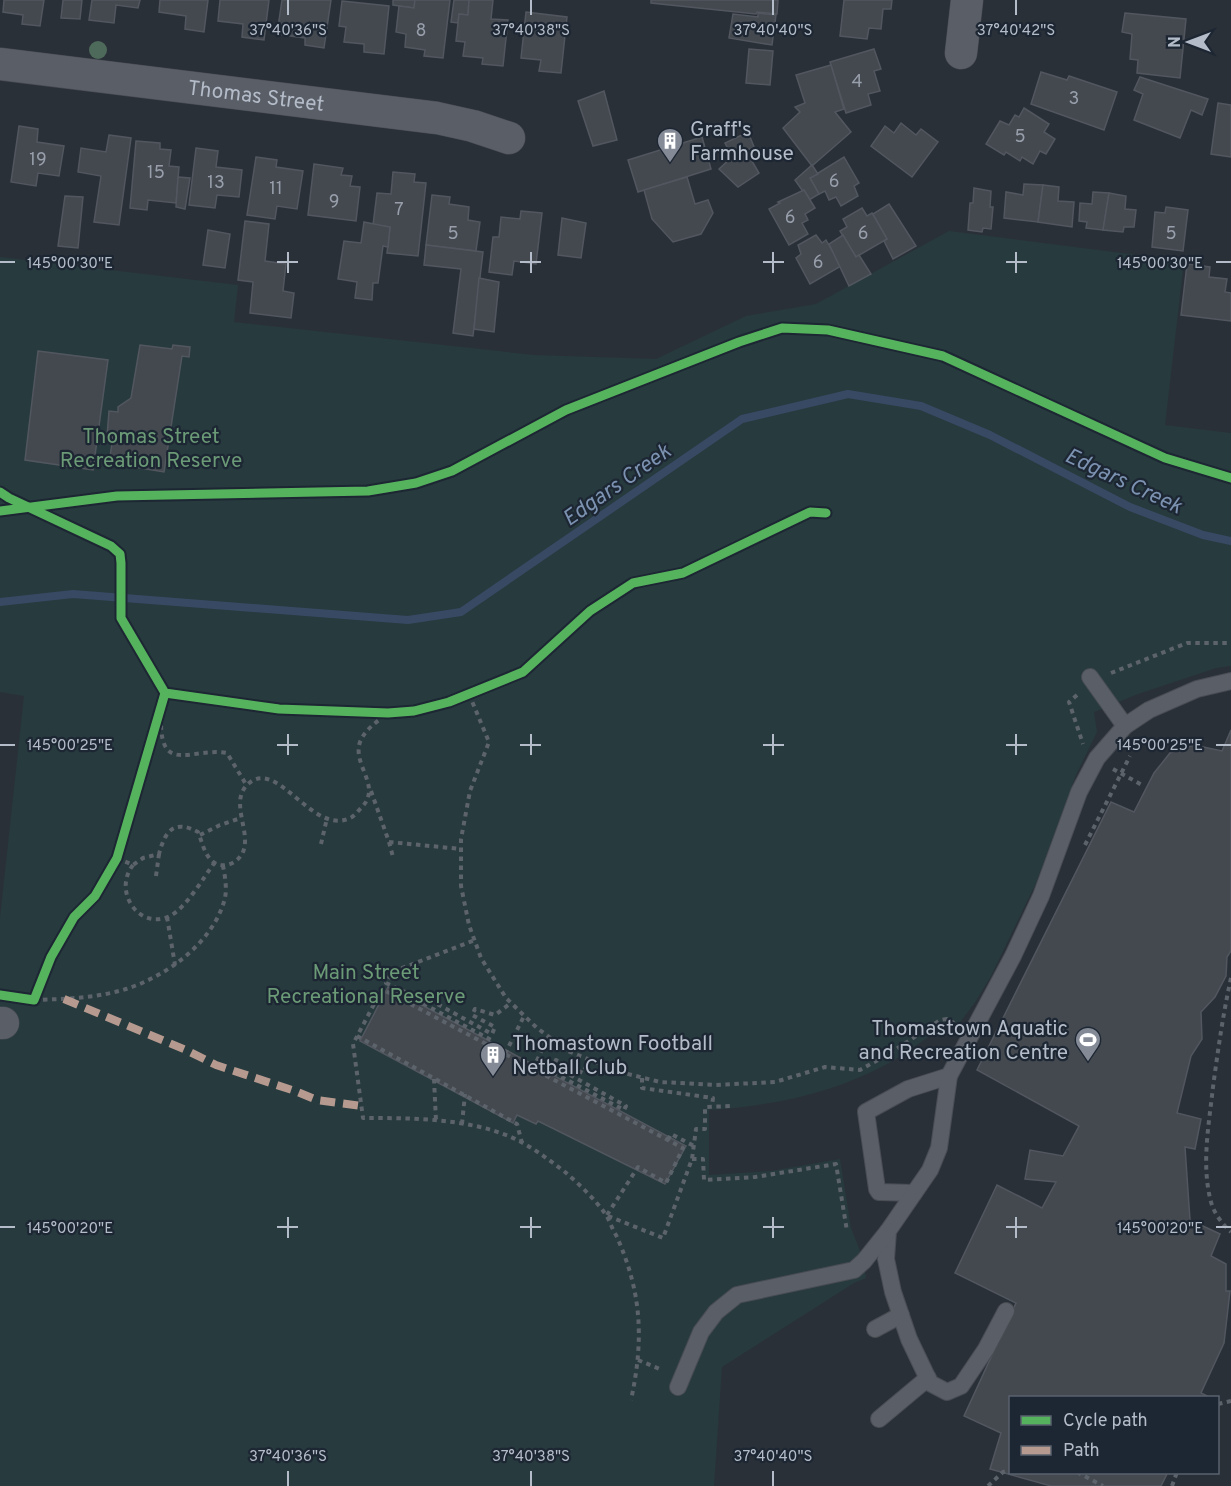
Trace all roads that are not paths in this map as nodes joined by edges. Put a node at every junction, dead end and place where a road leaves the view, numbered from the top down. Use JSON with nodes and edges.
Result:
{"nodes":[{"id":1,"x":967,"y":0,"type":"edge"},
{"id":2,"x":961,"y":53,"type":"dead end"},
{"id":3,"x":0,"y":64,"type":"edge"},
{"id":4,"x":509,"y":138,"type":"dead end"},
{"id":5,"x":1093,"y":680,"type":"road end"},
{"id":6,"x":1231,"y":681,"type":"edge"},
{"id":7,"x":1125,"y":726,"type":"junction"},
{"id":8,"x":949,"y":1076,"type":"junction"},
{"id":9,"x":914,"y":1194,"type":"junction"},
{"id":10,"x":888,"y":1231,"type":"junction"},
{"id":11,"x":1006,"y":1311,"type":"dead end"},
{"id":12,"x":901,"y":1315,"type":"junction"},
{"id":13,"x":875,"y":1329,"type":"dead end"},
{"id":14,"x":928,"y":1378,"type":"junction"},
{"id":15,"x":678,"y":1387,"type":"dead end"},
{"id":16,"x":879,"y":1419,"type":"dead end"}],
"edges":[{"from":1,"to":2,"type":"street"},
{"from":3,"to":4,"type":"street","name":"Thomas Street"},
{"from":5,"to":7,"type":"lane"},
{"from":6,"to":7,"type":"lane"},
{"from":7,"to":8,"type":"lane"},
{"from":8,"to":9,"type":"lane"},
{"from":8,"to":9,"type":"lane"},
{"from":9,"to":10,"type":"lane"},
{"from":10,"to":12,"type":"lane"},
{"from":10,"to":15,"type":"lane"},
{"from":11,"to":14,"type":"lane"},
{"from":12,"to":13,"type":"lane"},
{"from":12,"to":14,"type":"lane"},
{"from":14,"to":16,"type":"lane"}]}
